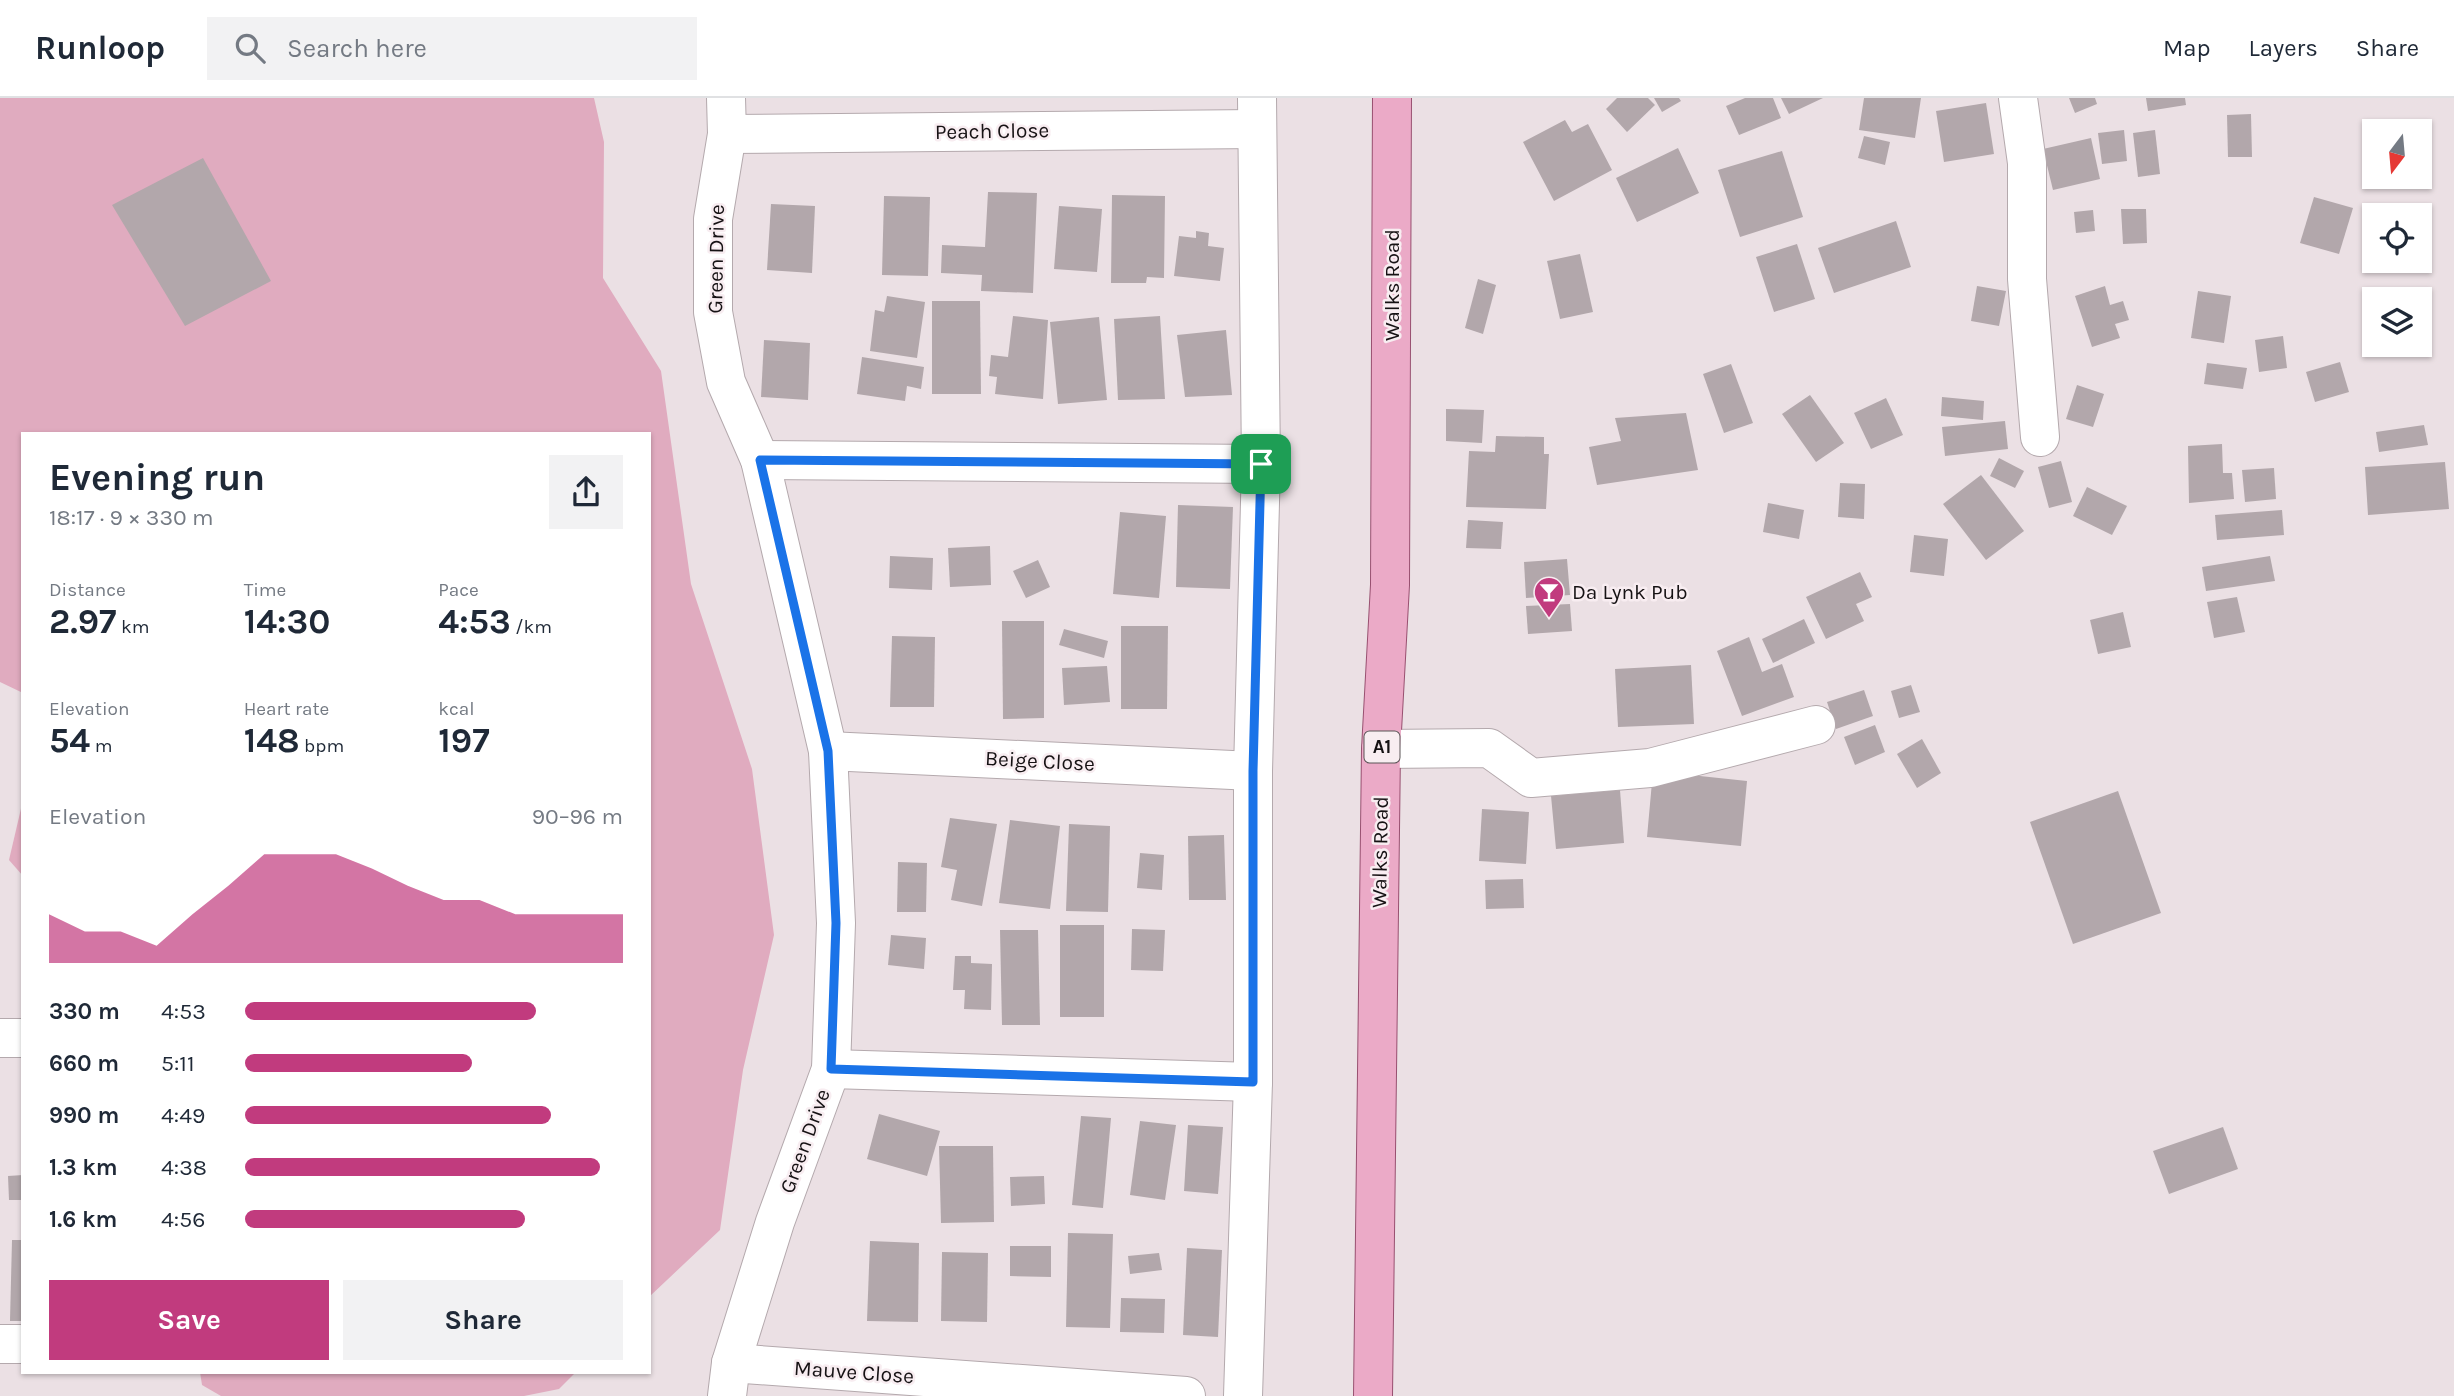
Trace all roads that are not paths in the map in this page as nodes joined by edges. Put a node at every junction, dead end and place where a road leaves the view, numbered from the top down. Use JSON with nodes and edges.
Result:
{"nodes":[{"id":1,"x":1392,"y":98,"type":"edge"},
{"id":2,"x":2018,"y":98,"type":"edge"},
{"id":3,"x":1257,"y":113,"type":"edge"},
{"id":4,"x":726,"y":116,"type":"edge"},
{"id":5,"x":2040,"y":437,"type":"dead end"},
{"id":6,"x":760,"y":460,"type":"junction"},
{"id":7,"x":1261,"y":464,"type":"junction"},
{"id":8,"x":1816,"y":724,"type":"dead end"},
{"id":9,"x":1381,"y":749,"type":"junction"},
{"id":10,"x":828,"y":751,"type":"junction"},
{"id":11,"x":1253,"y":771,"type":"junction"},
{"id":12,"x":0,"y":1038,"type":"edge"},
{"id":13,"x":21,"y":1038,"type":"edge"},
{"id":14,"x":831,"y":1069,"type":"junction"},
{"id":15,"x":1253,"y":1082,"type":"junction"},
{"id":16,"x":0,"y":1344,"type":"edge"},
{"id":17,"x":21,"y":1344,"type":"edge"},
{"id":18,"x":729,"y":1379,"type":"edge"},
{"id":19,"x":1186,"y":1396,"type":"edge"},
{"id":20,"x":1243,"y":1396,"type":"edge"},
{"id":21,"x":1373,"y":1396,"type":"edge"}],
"edges":[{"from":1,"to":9,"type":"main road","name":"Walks Road","number":"A1"},
{"from":2,"to":5,"type":"street"},
{"from":3,"to":4,"type":"street","name":"Peach Close"},
{"from":3,"to":7,"type":"street"},
{"from":4,"to":6,"type":"street","name":"Green Drive"},
{"from":6,"to":7,"type":"street"},
{"from":6,"to":10,"type":"street","name":"Green Drive"},
{"from":7,"to":11,"type":"street"},
{"from":8,"to":9,"type":"street"},
{"from":9,"to":21,"type":"main road","name":"Walks Road","number":"A1"},
{"from":10,"to":11,"type":"street","name":"Beige Close"},
{"from":10,"to":14,"type":"street","name":"Green Drive"},
{"from":11,"to":15,"type":"street"},
{"from":12,"to":13,"type":"street"},
{"from":14,"to":15,"type":"street"},
{"from":14,"to":18,"type":"street","name":"Green Drive"},
{"from":15,"to":20,"type":"street"},
{"from":16,"to":17,"type":"street"},
{"from":18,"to":19,"type":"street","name":"Mauve Close"}]}
